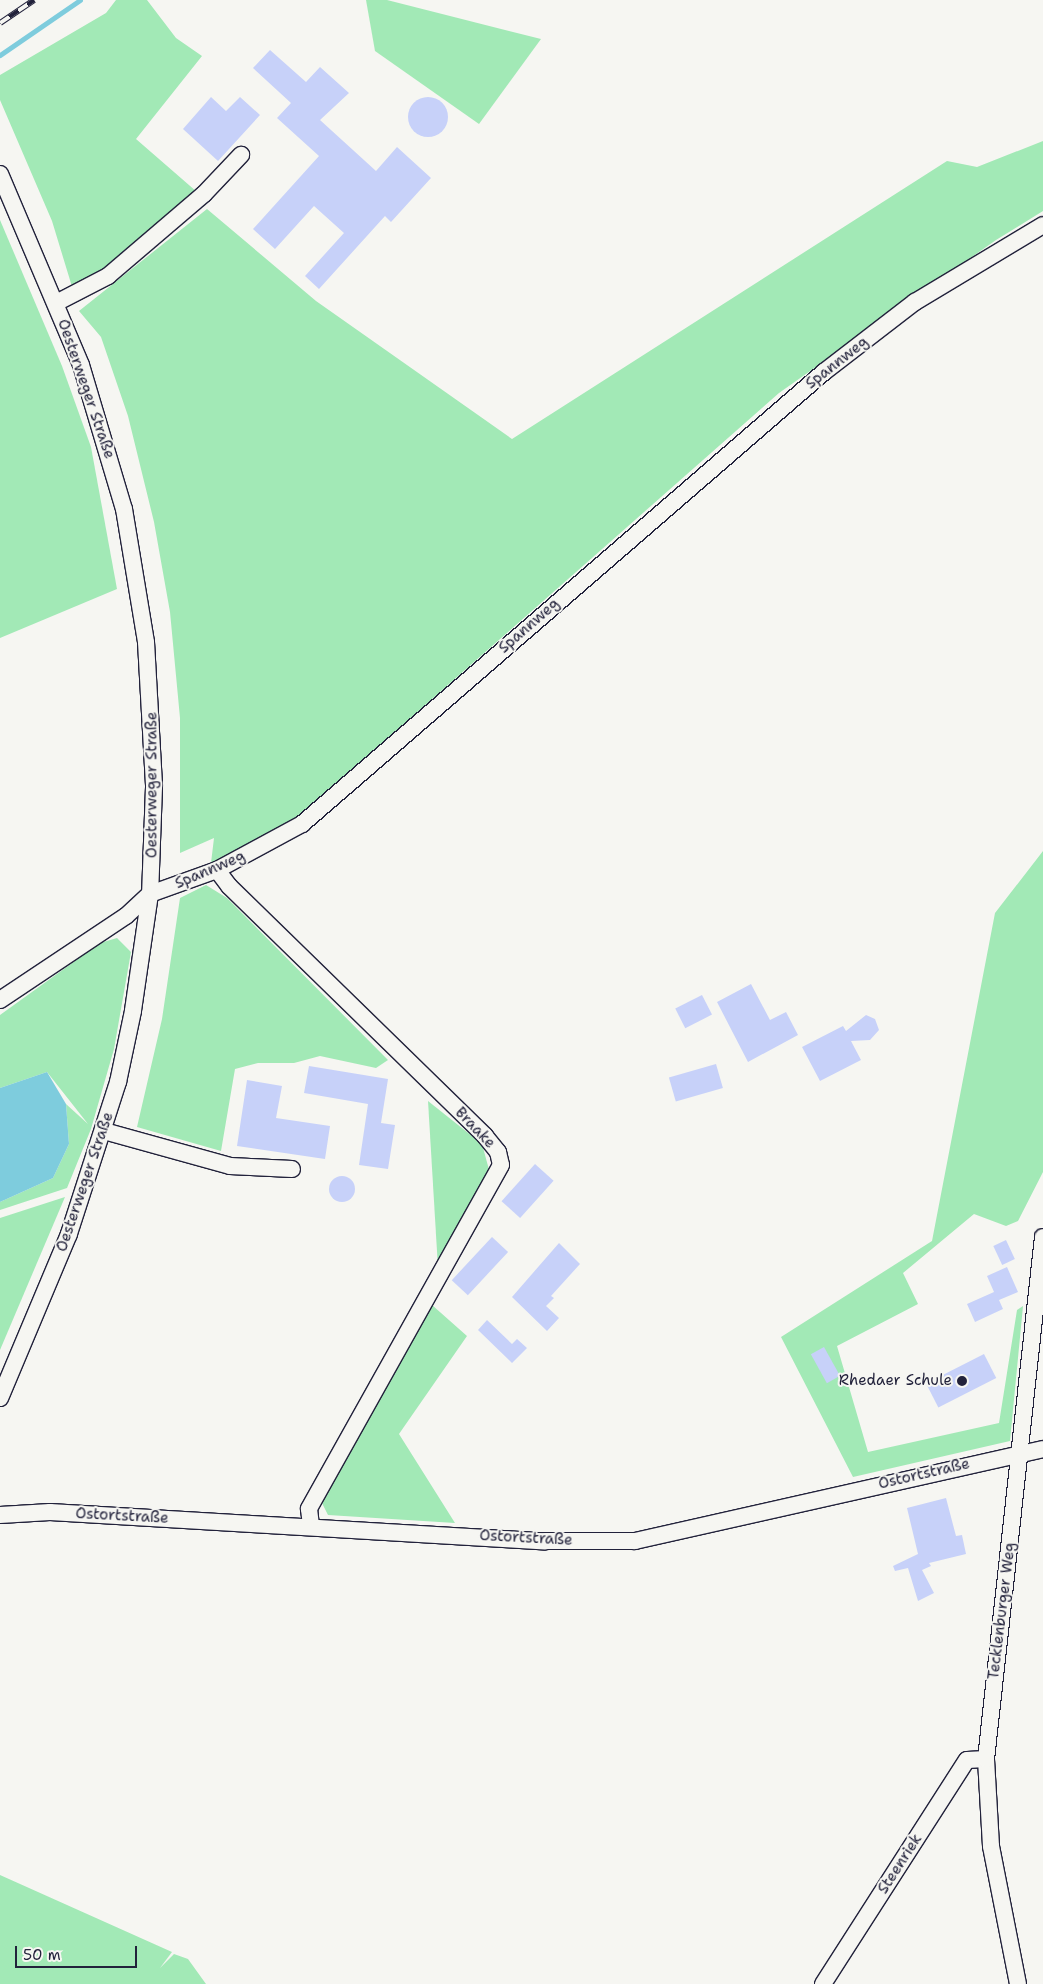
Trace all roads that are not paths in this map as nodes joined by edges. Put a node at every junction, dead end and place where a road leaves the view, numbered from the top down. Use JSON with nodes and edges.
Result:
{"nodes":[{"id":1,"x":241,"y":155,"type":"dead end"},
{"id":2,"x":0,"y":174,"type":"edge"},
{"id":3,"x":1043,"y":225,"type":"edge"},
{"id":4,"x":56,"y":302,"type":"junction"},
{"id":5,"x":217,"y":870,"type":"junction"},
{"id":6,"x":150,"y":894,"type":"junction"},
{"id":7,"x":0,"y":1000,"type":"edge"},
{"id":8,"x":104,"y":1131,"type":"junction"},
{"id":9,"x":292,"y":1169,"type":"dead end"},
{"id":10,"x":1043,"y":1237,"type":"edge"},
{"id":11,"x":0,"y":1398,"type":"edge"},
{"id":12,"x":1043,"y":1449,"type":"edge"},
{"id":13,"x":1022,"y":1452,"type":"junction"},
{"id":14,"x":0,"y":1515,"type":"edge"},
{"id":15,"x":311,"y":1525,"type":"junction"},
{"id":16,"x":986,"y":1758,"type":"junction"},
{"id":17,"x":822,"y":1984,"type":"edge"},
{"id":18,"x":1018,"y":1984,"type":"edge"}],
"edges":[{"from":1,"to":4,"type":"street"},
{"from":2,"to":4,"type":"street","name":"Oesterweger Straße"},
{"from":3,"to":5,"type":"street","name":"Spannweg"},
{"from":4,"to":6,"type":"street","name":"Oesterweger Straße"},
{"from":5,"to":6,"type":"street","name":"Spannweg"},
{"from":5,"to":15,"type":"street","name":"Braake"},
{"from":6,"to":7,"type":"street","name":"Spannweg"},
{"from":6,"to":8,"type":"street","name":"Oesterweger Straße"},
{"from":8,"to":9,"type":"street"},
{"from":8,"to":11,"type":"street","name":"Oesterweger Straße"},
{"from":10,"to":13,"type":"street","name":"Tecklenburger Weg"},
{"from":12,"to":13,"type":"street","name":"Ostortstraße"},
{"from":13,"to":15,"type":"street","name":"Ostortstraße"},
{"from":13,"to":16,"type":"street","name":"Tecklenburger Weg"},
{"from":14,"to":15,"type":"street","name":"Ostortstraße"},
{"from":16,"to":17,"type":"street","name":"Steenriek"},
{"from":16,"to":18,"type":"street","name":"Tecklenburger Weg"}]}
